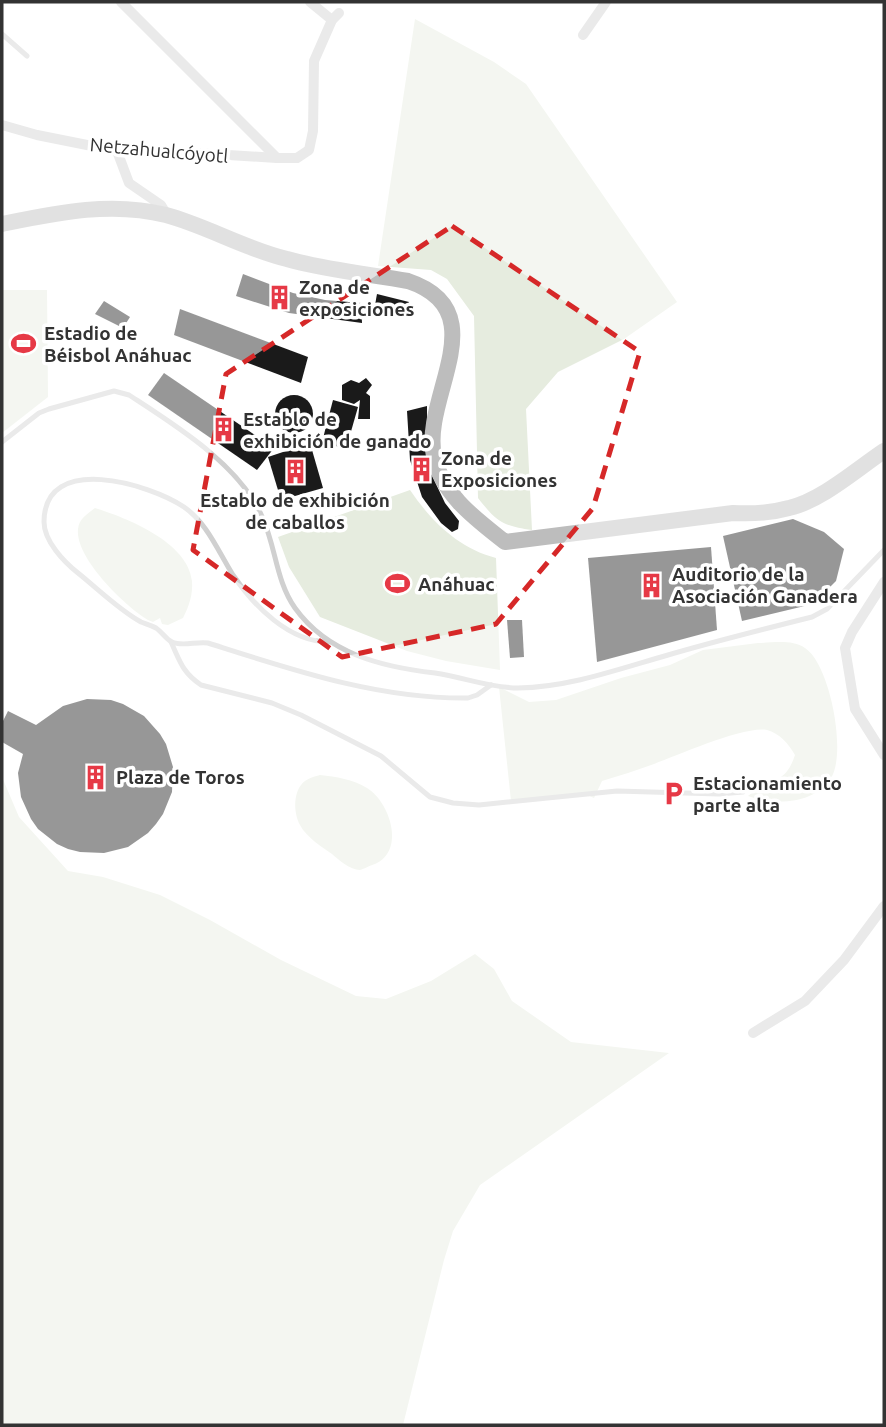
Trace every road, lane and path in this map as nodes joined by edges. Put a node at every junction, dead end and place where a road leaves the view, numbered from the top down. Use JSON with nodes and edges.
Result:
{"nodes":[{"id":1,"x":121,"y":2,"type":"edge"},
{"id":2,"x":310,"y":2,"type":"edge"},
{"id":3,"x":606,"y":2,"type":"edge"},
{"id":4,"x":2,"y":34,"type":"edge"},
{"id":5,"x":583,"y":35,"type":"dead end"},
{"id":6,"x":27,"y":56,"type":"dead end"},
{"id":7,"x":2,"y":125,"type":"edge"},
{"id":8,"x":117,"y":150,"type":"junction"},
{"id":9,"x":277,"y":158,"type":"junction"},
{"id":10,"x":167,"y":215,"type":"junction"},
{"id":11,"x":2,"y":223,"type":"edge"},
{"id":12,"x":2,"y":442,"type":"edge"},
{"id":13,"x":884,"y":451,"type":"edge"},
{"id":14,"x":884,"y":550,"type":"edge"},
{"id":15,"x":884,"y":582,"type":"edge"},
{"id":16,"x":170,"y":642,"type":"junction"},
{"id":17,"x":331,"y":642,"type":"junction"},
{"id":18,"x":491,"y":685,"type":"junction"},
{"id":19,"x":884,"y":755,"type":"edge"},
{"id":20,"x":743,"y":792,"type":"dead end"},
{"id":21,"x":884,"y":906,"type":"edge"},
{"id":22,"x":753,"y":1033,"type":"dead end"}],
"edges":[{"from":1,"to":9,"type":"street"},
{"from":2,"to":9,"type":"street","name":"Netzahualcóyotl"},
{"from":3,"to":5,"type":"street"},
{"from":4,"to":6,"type":"lane"},
{"from":7,"to":8,"type":"street","name":"Netzahualcóyotl"},
{"from":8,"to":9,"type":"street","name":"Netzahualcóyotl"},
{"from":8,"to":10,"type":"street"},
{"from":10,"to":11,"type":"street"},
{"from":10,"to":13,"type":"street"},
{"from":12,"to":17,"type":"lane"},
{"from":14,"to":18,"type":"lane"},
{"from":15,"to":19,"type":"street"},
{"from":16,"to":17,"type":"lane"},
{"from":16,"to":18,"type":"lane"},
{"from":16,"to":20,"type":"lane"},
{"from":17,"to":18,"type":"lane"},
{"from":21,"to":22,"type":"street"}]}
